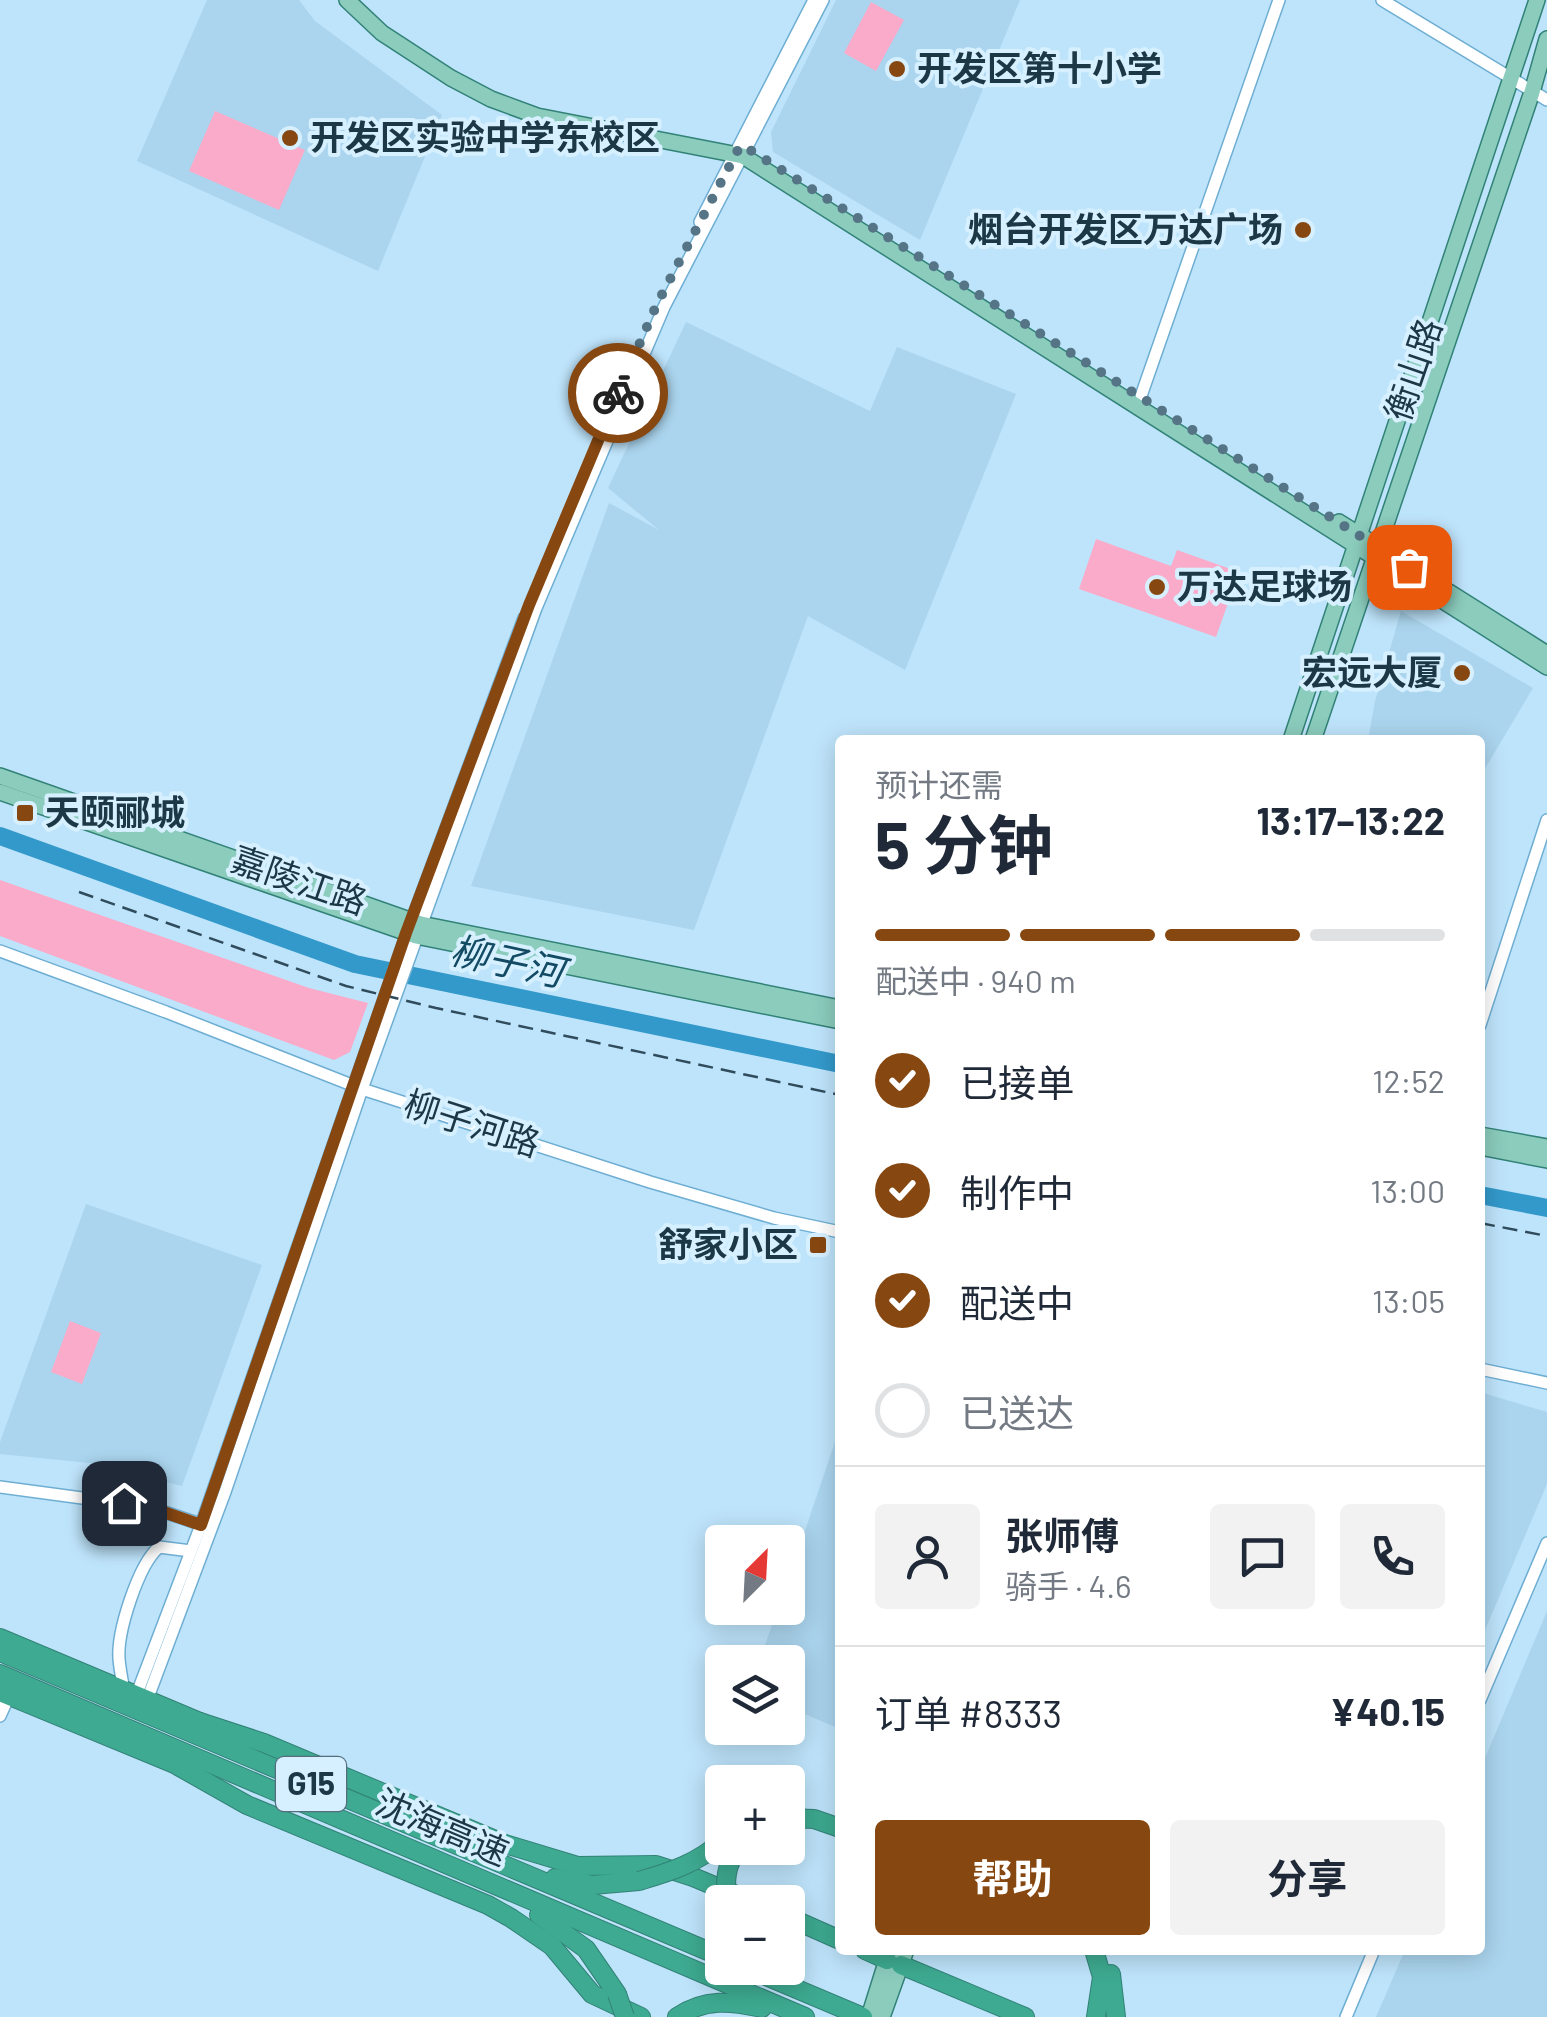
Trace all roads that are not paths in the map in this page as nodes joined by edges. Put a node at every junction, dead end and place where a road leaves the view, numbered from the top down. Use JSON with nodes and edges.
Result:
{"nodes":[{"id":1,"x":347,"y":0,"type":"edge"},
{"id":2,"x":358,"y":0,"type":"edge"},
{"id":3,"x":814,"y":0,"type":"edge"},
{"id":4,"x":823,"y":0,"type":"edge"},
{"id":5,"x":1279,"y":0,"type":"edge"},
{"id":6,"x":1382,"y":0,"type":"edge"},
{"id":7,"x":1538,"y":0,"type":"edge"},
{"id":8,"x":1547,"y":39,"type":"edge"},
{"id":9,"x":1511,"y":80,"type":"junction"},
{"id":10,"x":1540,"y":96,"type":"edge"},
{"id":11,"x":741,"y":151,"type":"junction"},
{"id":12,"x":1141,"y":396,"type":"junction"},
{"id":13,"x":1358,"y":539,"type":"junction"},
{"id":14,"x":1377,"y":551,"type":"junction"},
{"id":15,"x":1547,"y":654,"type":"edge"},
{"id":16,"x":1547,"y":667,"type":"edge"},
{"id":17,"x":1292,"y":735,"type":"edge"},
{"id":18,"x":1315,"y":735,"type":"edge"},
{"id":19,"x":0,"y":776,"type":"edge"},
{"id":20,"x":0,"y":792,"type":"edge"},
{"id":21,"x":1547,"y":820,"type":"edge"},
{"id":22,"x":412,"y":935,"type":"junction"},
{"id":23,"x":0,"y":951,"type":"edge"},
{"id":24,"x":835,"y":1007,"type":"edge"},
{"id":25,"x":1485,"y":1010,"type":"edge"},
{"id":26,"x":835,"y":1020,"type":"edge"},
{"id":27,"x":358,"y":1088,"type":"junction"},
{"id":28,"x":1485,"y":1136,"type":"edge"},
{"id":29,"x":1485,"y":1148,"type":"edge"},
{"id":30,"x":1547,"y":1148,"type":"edge"},
{"id":31,"x":1547,"y":1160,"type":"edge"},
{"id":32,"x":835,"y":1231,"type":"edge"},
{"id":33,"x":1485,"y":1370,"type":"edge"},
{"id":34,"x":1547,"y":1383,"type":"edge"},
{"id":35,"x":0,"y":1487,"type":"edge"},
{"id":36,"x":206,"y":1526,"type":"junction"},
{"id":37,"x":1547,"y":1542,"type":"edge"},
{"id":38,"x":191,"y":1551,"type":"junction"},
{"id":39,"x":0,"y":1638,"type":"edge"},
{"id":40,"x":0,"y":1652,"type":"edge"},
{"id":41,"x":0,"y":1674,"type":"edge"},
{"id":42,"x":1485,"y":1688,"type":"edge"},
{"id":43,"x":4,"y":1694,"type":"edge"},
{"id":44,"x":136,"y":1696,"type":"junction"},
{"id":45,"x":0,"y":1716,"type":"edge"},
{"id":46,"x":200,"y":1722,"type":"junction"},
{"id":47,"x":178,"y":1766,"type":"junction"},
{"id":48,"x":805,"y":1809,"type":"edge"},
{"id":49,"x":835,"y":1817,"type":"edge"},
{"id":50,"x":805,"y":1819,"type":"edge"},
{"id":51,"x":407,"y":1824,"type":"junction"},
{"id":52,"x":835,"y":1826,"type":"edge"},
{"id":53,"x":398,"y":1845,"type":"junction"},
{"id":54,"x":470,"y":1851,"type":"junction"},
{"id":55,"x":705,"y":1855,"type":"edge"},
{"id":56,"x":460,"y":1871,"type":"junction"},
{"id":57,"x":712,"y":1885,"type":"edge"},
{"id":58,"x":805,"y":1925,"type":"edge"},
{"id":59,"x":835,"y":1938,"type":"edge"},
{"id":60,"x":705,"y":1950,"type":"edge"},
{"id":61,"x":1096,"y":1955,"type":"edge"},
{"id":62,"x":1103,"y":1955,"type":"edge"},
{"id":63,"x":1372,"y":1955,"type":"edge"},
{"id":64,"x":896,"y":1956,"type":"edge"},
{"id":65,"x":1106,"y":1976,"type":"junction"},
{"id":66,"x":787,"y":1985,"type":"edge"},
{"id":67,"x":798,"y":1985,"type":"edge"},
{"id":68,"x":818,"y":1998,"type":"junction"},
{"id":69,"x":625,"y":2017,"type":"edge"},
{"id":70,"x":640,"y":2017,"type":"edge"},
{"id":71,"x":677,"y":2017,"type":"edge"},
{"id":72,"x":802,"y":2017,"type":"edge"},
{"id":73,"x":866,"y":2017,"type":"edge"},
{"id":74,"x":882,"y":2017,"type":"edge"},
{"id":75,"x":1025,"y":2017,"type":"edge"},
{"id":76,"x":1096,"y":2017,"type":"edge"},
{"id":77,"x":1116,"y":2017,"type":"edge"},
{"id":78,"x":1346,"y":2017,"type":"edge"}],
"edges":[{"from":1,"to":11,"type":"main road"},
{"from":2,"to":11,"type":"main road"},
{"from":3,"to":11,"type":"street"},
{"from":4,"to":11,"type":"street"},
{"from":5,"to":12,"type":"street"},
{"from":6,"to":9,"type":"street"},
{"from":7,"to":9,"type":"main road","name":"衡山路"},
{"from":8,"to":10,"type":"main road","name":"衡山路"},
{"from":9,"to":10,"type":"street"},
{"from":9,"to":13,"type":"main road","name":"衡山路"},
{"from":10,"to":14,"type":"main road","name":"衡山路"},
{"from":11,"to":12,"type":"main road"},
{"from":11,"to":13,"type":"main road"},
{"from":11,"to":22,"type":"street"},
{"from":12,"to":13,"type":"main road"},
{"from":13,"to":14,"type":"main road"},
{"from":13,"to":17,"type":"main road","name":"衡山路"},
{"from":14,"to":15,"type":"main road"},
{"from":14,"to":16,"type":"main road"},
{"from":14,"to":18,"type":"main road","name":"衡山路"},
{"from":19,"to":22,"type":"main road","name":"嘉陵江路"},
{"from":20,"to":22,"type":"main road","name":"嘉陵江路"},
{"from":21,"to":25,"type":"street"},
{"from":22,"to":24,"type":"main road","name":"嘉陵江路"},
{"from":22,"to":26,"type":"main road","name":"嘉陵江路"},
{"from":22,"to":27,"type":"street"},
{"from":23,"to":27,"type":"street","name":"柳子河路"},
{"from":27,"to":32,"type":"street","name":"柳子河路"},
{"from":27,"to":36,"type":"street"},
{"from":28,"to":30,"type":"main road"},
{"from":29,"to":31,"type":"main road"},
{"from":33,"to":34,"type":"street"},
{"from":35,"to":36,"type":"street"},
{"from":36,"to":38,"type":"street"},
{"from":36,"to":44,"type":"street"},
{"from":37,"to":42,"type":"street"},
{"from":38,"to":44,"type":"street"},
{"from":38,"to":44,"type":"street"},
{"from":39,"to":44,"type":"highway"},
{"from":40,"to":51,"type":"highway","name":"沈海高速","number":"G15"},
{"from":41,"to":53,"type":"highway","name":"沈海高速","number":"G15"},
{"from":43,"to":45,"type":"street"},
{"from":43,"to":47,"type":"highway"},
{"from":44,"to":46,"type":"highway"},
{"from":46,"to":51,"type":"highway"},
{"from":46,"to":57,"type":"highway"},
{"from":47,"to":53,"type":"highway"},
{"from":47,"to":70,"type":"highway"},
{"from":48,"to":49,"type":"highway"},
{"from":50,"to":52,"type":"highway"},
{"from":51,"to":54,"type":"highway","name":"沈海高速","number":"G15"},
{"from":53,"to":56,"type":"highway","name":"沈海高速","number":"G15"},
{"from":54,"to":55,"type":"highway","bridge":true},
{"from":54,"to":60,"type":"highway","name":"沈海高速","number":"G15"},
{"from":56,"to":69,"type":"highway","bridge":true},
{"from":56,"to":72,"type":"highway","name":"沈海高速","number":"G15"},
{"from":58,"to":59,"type":"highway"},
{"from":61,"to":65,"type":"highway"},
{"from":62,"to":65,"type":"highway"},
{"from":63,"to":78,"type":"street"},
{"from":64,"to":73,"type":"main road"},
{"from":64,"to":74,"type":"main road"},
{"from":64,"to":75,"type":"highway"},
{"from":65,"to":76,"type":"highway"},
{"from":65,"to":77,"type":"highway"},
{"from":66,"to":68,"type":"highway"},
{"from":67,"to":68,"type":"highway"},
{"from":68,"to":73,"type":"highway"},
{"from":71,"to":72,"type":"highway"}]}
